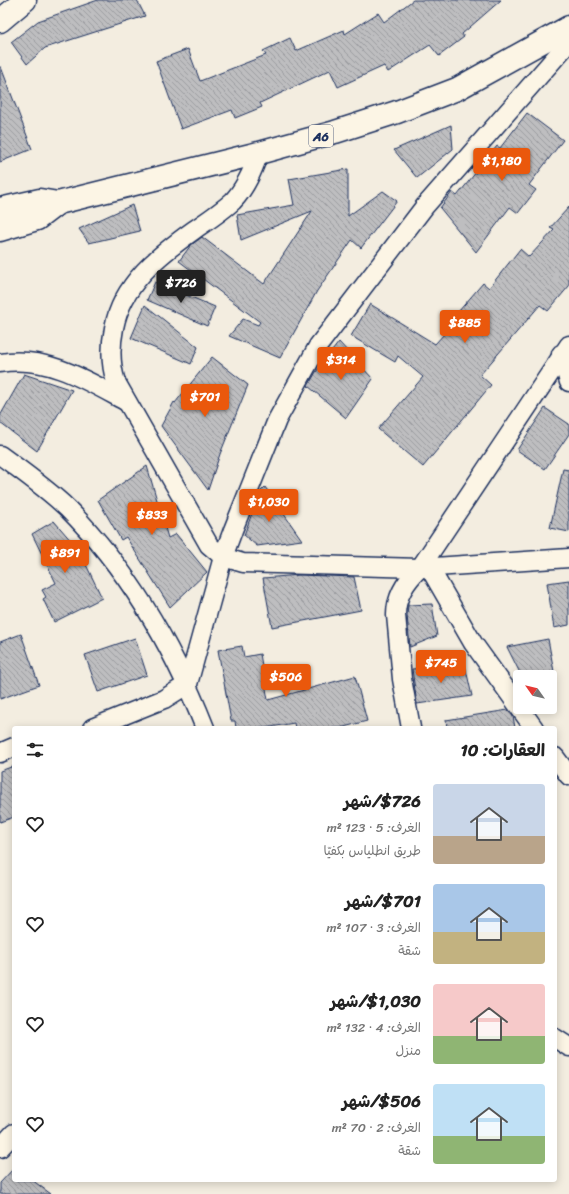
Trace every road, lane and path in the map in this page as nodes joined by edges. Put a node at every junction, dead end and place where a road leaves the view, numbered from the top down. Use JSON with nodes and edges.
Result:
{"nodes":[{"id":1,"x":25,"y":0,"type":"edge"},
{"id":2,"x":0,"y":21,"type":"edge"},
{"id":3,"x":569,"y":27,"type":"edge"},
{"id":4,"x":569,"y":42,"type":"edge"},
{"id":5,"x":258,"y":153,"type":"junction"},
{"id":6,"x":58,"y":203,"type":"junction"},
{"id":7,"x":0,"y":209,"type":"edge"},
{"id":8,"x":0,"y":230,"type":"edge"},
{"id":9,"x":565,"y":349,"type":"edge"},
{"id":10,"x":0,"y":363,"type":"edge"},
{"id":11,"x":569,"y":382,"type":"edge"},
{"id":12,"x":127,"y":402,"type":"junction"},
{"id":13,"x":0,"y":455,"type":"edge"},
{"id":14,"x":223,"y":557,"type":"junction"},
{"id":15,"x":569,"y":558,"type":"edge"},
{"id":16,"x":424,"y":568,"type":"junction"},
{"id":17,"x":188,"y":684,"type":"junction"},
{"id":18,"x":97,"y":726,"type":"edge"},
{"id":19,"x":204,"y":726,"type":"edge"},
{"id":20,"x":411,"y":726,"type":"edge"},
{"id":21,"x":533,"y":726,"type":"edge"},
{"id":22,"x":12,"y":748,"type":"edge"},
{"id":23,"x":0,"y":753,"type":"edge"},
{"id":24,"x":557,"y":760,"type":"edge"},
{"id":25,"x":569,"y":776,"type":"edge"},
{"id":26,"x":557,"y":1039,"type":"edge"},
{"id":27,"x":569,"y":1047,"type":"edge"},
{"id":28,"x":12,"y":1135,"type":"edge"},
{"id":29,"x":0,"y":1148,"type":"edge"}],
"edges":[{"from":1,"to":2,"type":"main road"},
{"from":3,"to":5,"type":"main road","number":"A6"},
{"from":4,"to":14,"type":"street"},
{"from":5,"to":6,"type":"main road","number":"A6"},
{"from":5,"to":12,"type":"street"},
{"from":6,"to":7,"type":"main road","number":"A6"},
{"from":6,"to":8,"type":"main road","number":"A6"},
{"from":9,"to":11,"type":"street"},
{"from":9,"to":16,"type":"street"},
{"from":10,"to":12,"type":"street"},
{"from":12,"to":14,"type":"street"},
{"from":13,"to":17,"type":"street"},
{"from":14,"to":16,"type":"street"},
{"from":14,"to":17,"type":"street"},
{"from":15,"to":16,"type":"street"},
{"from":16,"to":20,"type":"street"},
{"from":16,"to":21,"type":"street"},
{"from":17,"to":18,"type":"street"},
{"from":17,"to":19,"type":"street"},
{"from":22,"to":23,"type":"street"},
{"from":24,"to":25,"type":"street"},
{"from":26,"to":27,"type":"street"},
{"from":28,"to":29,"type":"street"}]}
